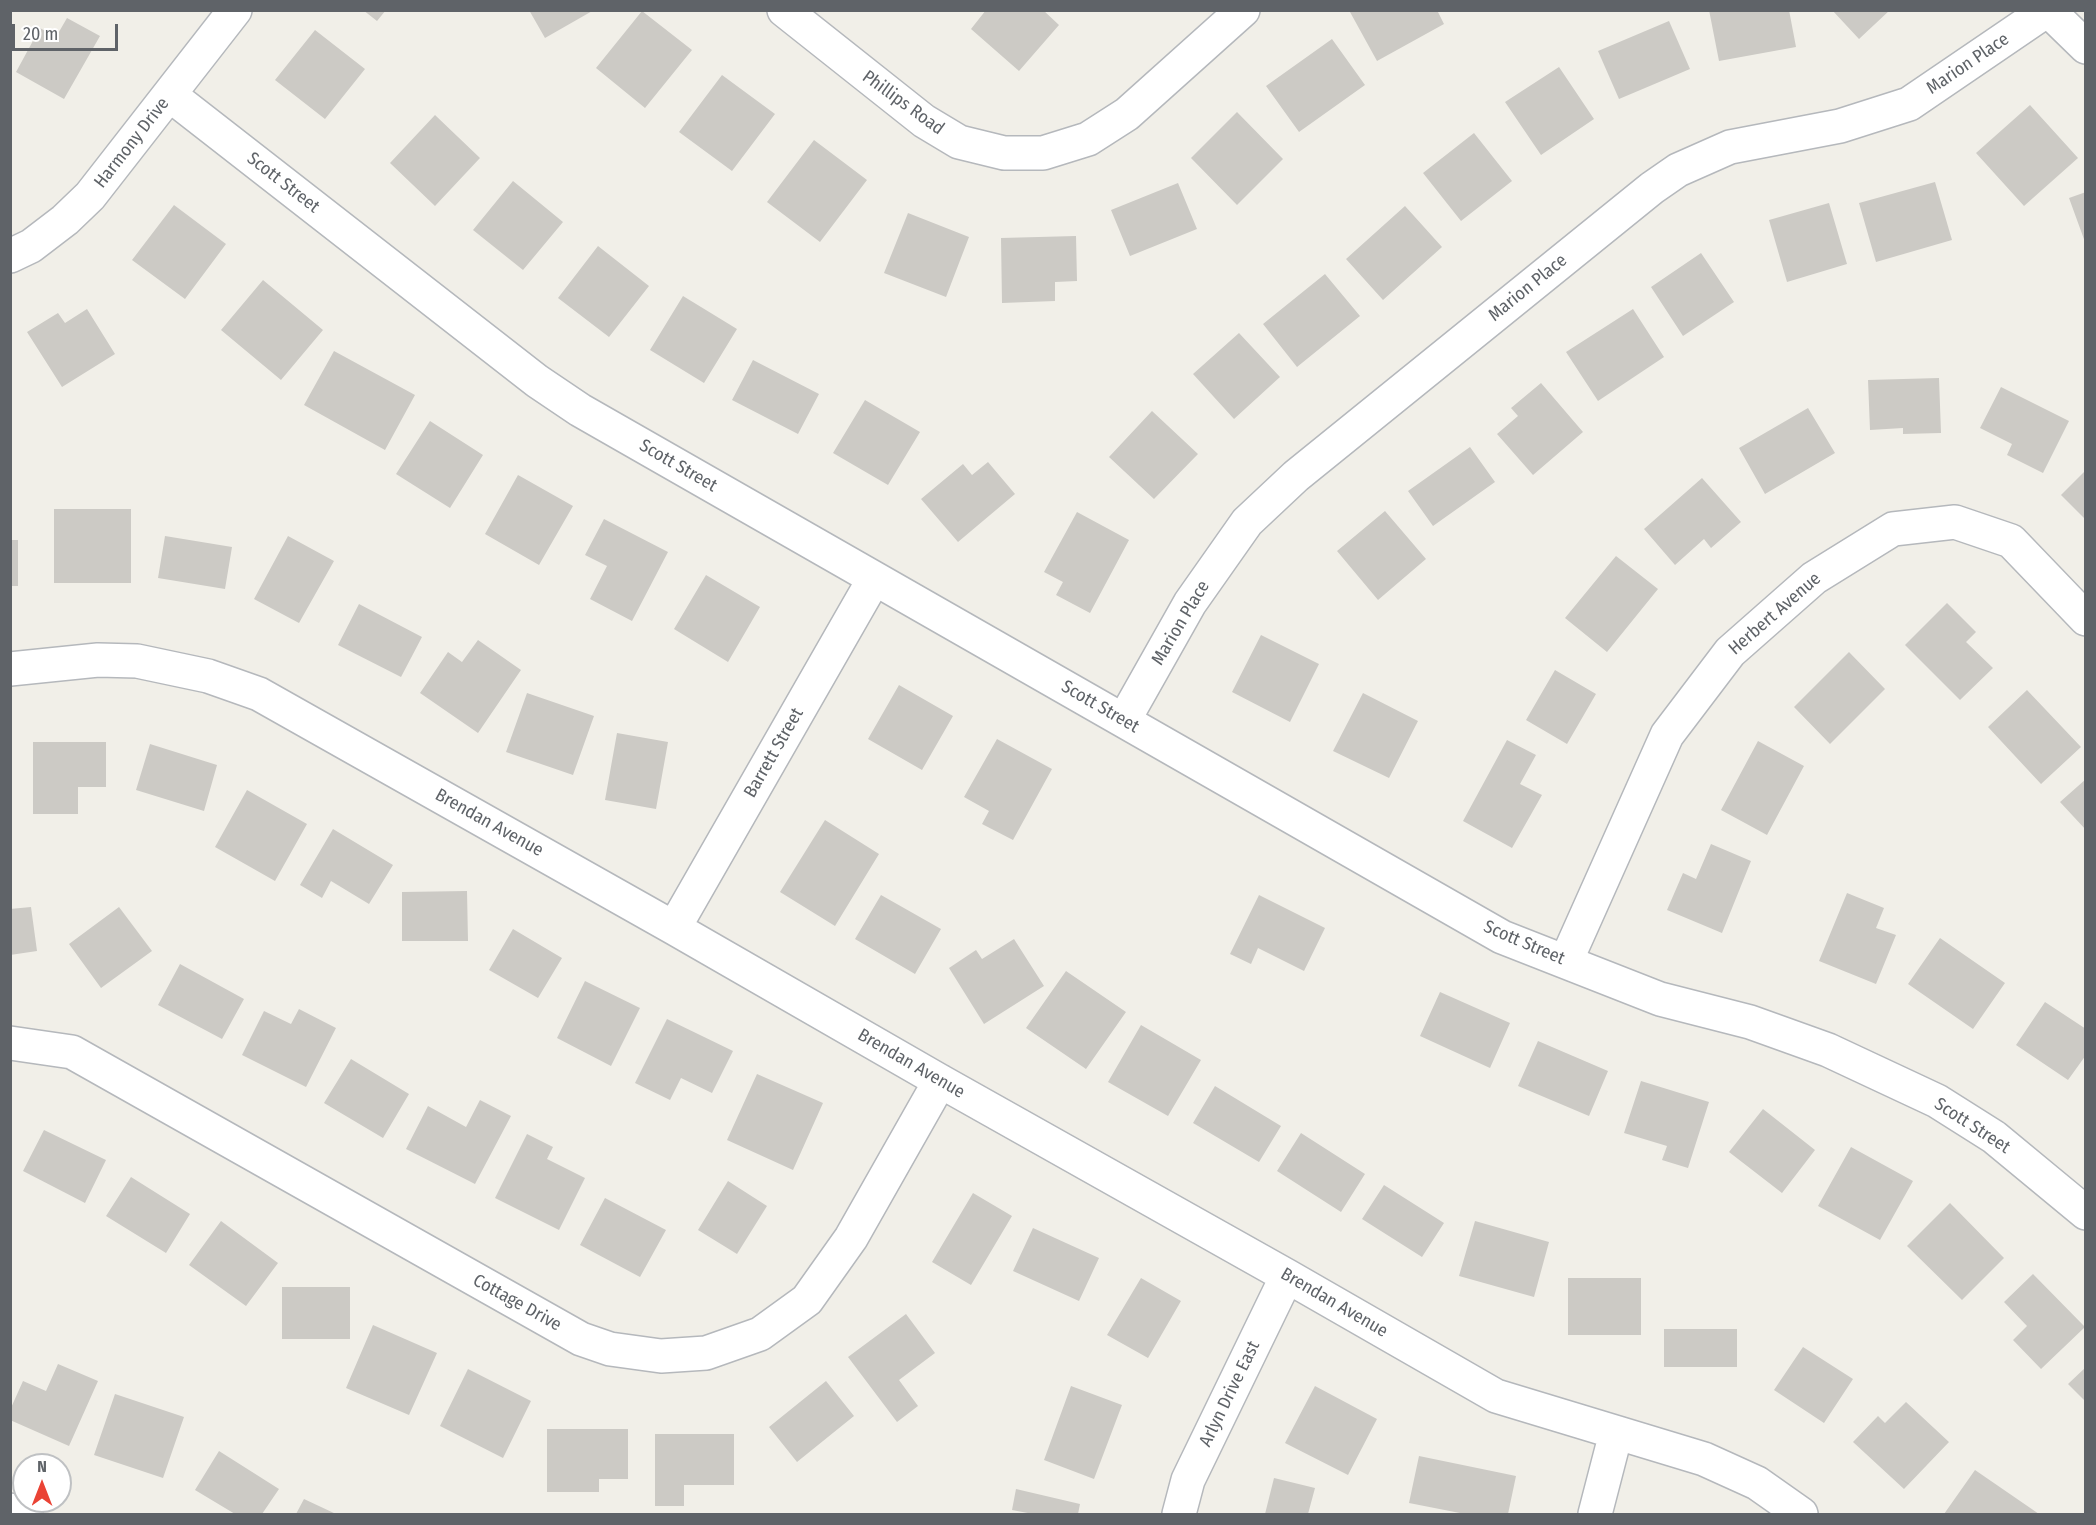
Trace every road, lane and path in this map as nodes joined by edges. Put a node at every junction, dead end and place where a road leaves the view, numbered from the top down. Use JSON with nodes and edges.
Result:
{"nodes":[{"id":1,"x":236,"y":10,"type":"edge"},
{"id":2,"x":784,"y":10,"type":"edge"},
{"id":3,"x":1243,"y":10,"type":"edge"},
{"id":4,"x":2048,"y":10,"type":"edge"},
{"id":5,"x":2085,"y":47,"type":"edge"},
{"id":6,"x":170,"y":95,"type":"junction"},
{"id":7,"x":10,"y":256,"type":"edge"},
{"id":8,"x":874,"y":579,"type":"junction"},
{"id":9,"x":2085,"y":619,"type":"edge"},
{"id":10,"x":10,"y":669,"type":"edge"},
{"id":11,"x":1124,"y":720,"type":"junction"},
{"id":12,"x":675,"y":928,"type":"junction"},
{"id":13,"x":1566,"y":961,"type":"junction"},
{"id":14,"x":10,"y":1043,"type":"edge"},
{"id":15,"x":940,"y":1081,"type":"junction"},
{"id":16,"x":2085,"y":1213,"type":"edge"},
{"id":17,"x":1287,"y":1276,"type":"junction"},
{"id":18,"x":1616,"y":1434,"type":"junction"},
{"id":19,"x":10,"y":1510,"type":"edge"},
{"id":20,"x":26,"y":1515,"type":"edge"},
{"id":21,"x":1179,"y":1515,"type":"edge"},
{"id":22,"x":1595,"y":1515,"type":"edge"},
{"id":23,"x":1802,"y":1515,"type":"edge"}],
"edges":[{"from":1,"to":6,"type":"street","name":"Harmony Drive"},
{"from":2,"to":3,"type":"street","name":"Phillips Road"},
{"from":4,"to":5,"type":"street"},
{"from":4,"to":11,"type":"street","name":"Marion Place"},
{"from":6,"to":7,"type":"street","name":"Harmony Drive"},
{"from":6,"to":8,"type":"street","name":"Scott Street"},
{"from":8,"to":11,"type":"street","name":"Scott Street"},
{"from":8,"to":12,"type":"street","name":"Barrett Street"},
{"from":9,"to":13,"type":"street","name":"Herbert Avenue"},
{"from":10,"to":12,"type":"street","name":"Brendan Avenue"},
{"from":11,"to":13,"type":"street","name":"Scott Street"},
{"from":12,"to":15,"type":"street","name":"Brendan Avenue"},
{"from":13,"to":16,"type":"street","name":"Scott Street"},
{"from":14,"to":15,"type":"street","name":"Cottage Drive"},
{"from":15,"to":17,"type":"street","name":"Brendan Avenue"},
{"from":17,"to":18,"type":"street","name":"Brendan Avenue"},
{"from":17,"to":21,"type":"street","name":"Arlyn Drive East"},
{"from":18,"to":22,"type":"street"},
{"from":18,"to":23,"type":"street","name":"Brendan Avenue"},
{"from":19,"to":20,"type":"street"}]}
